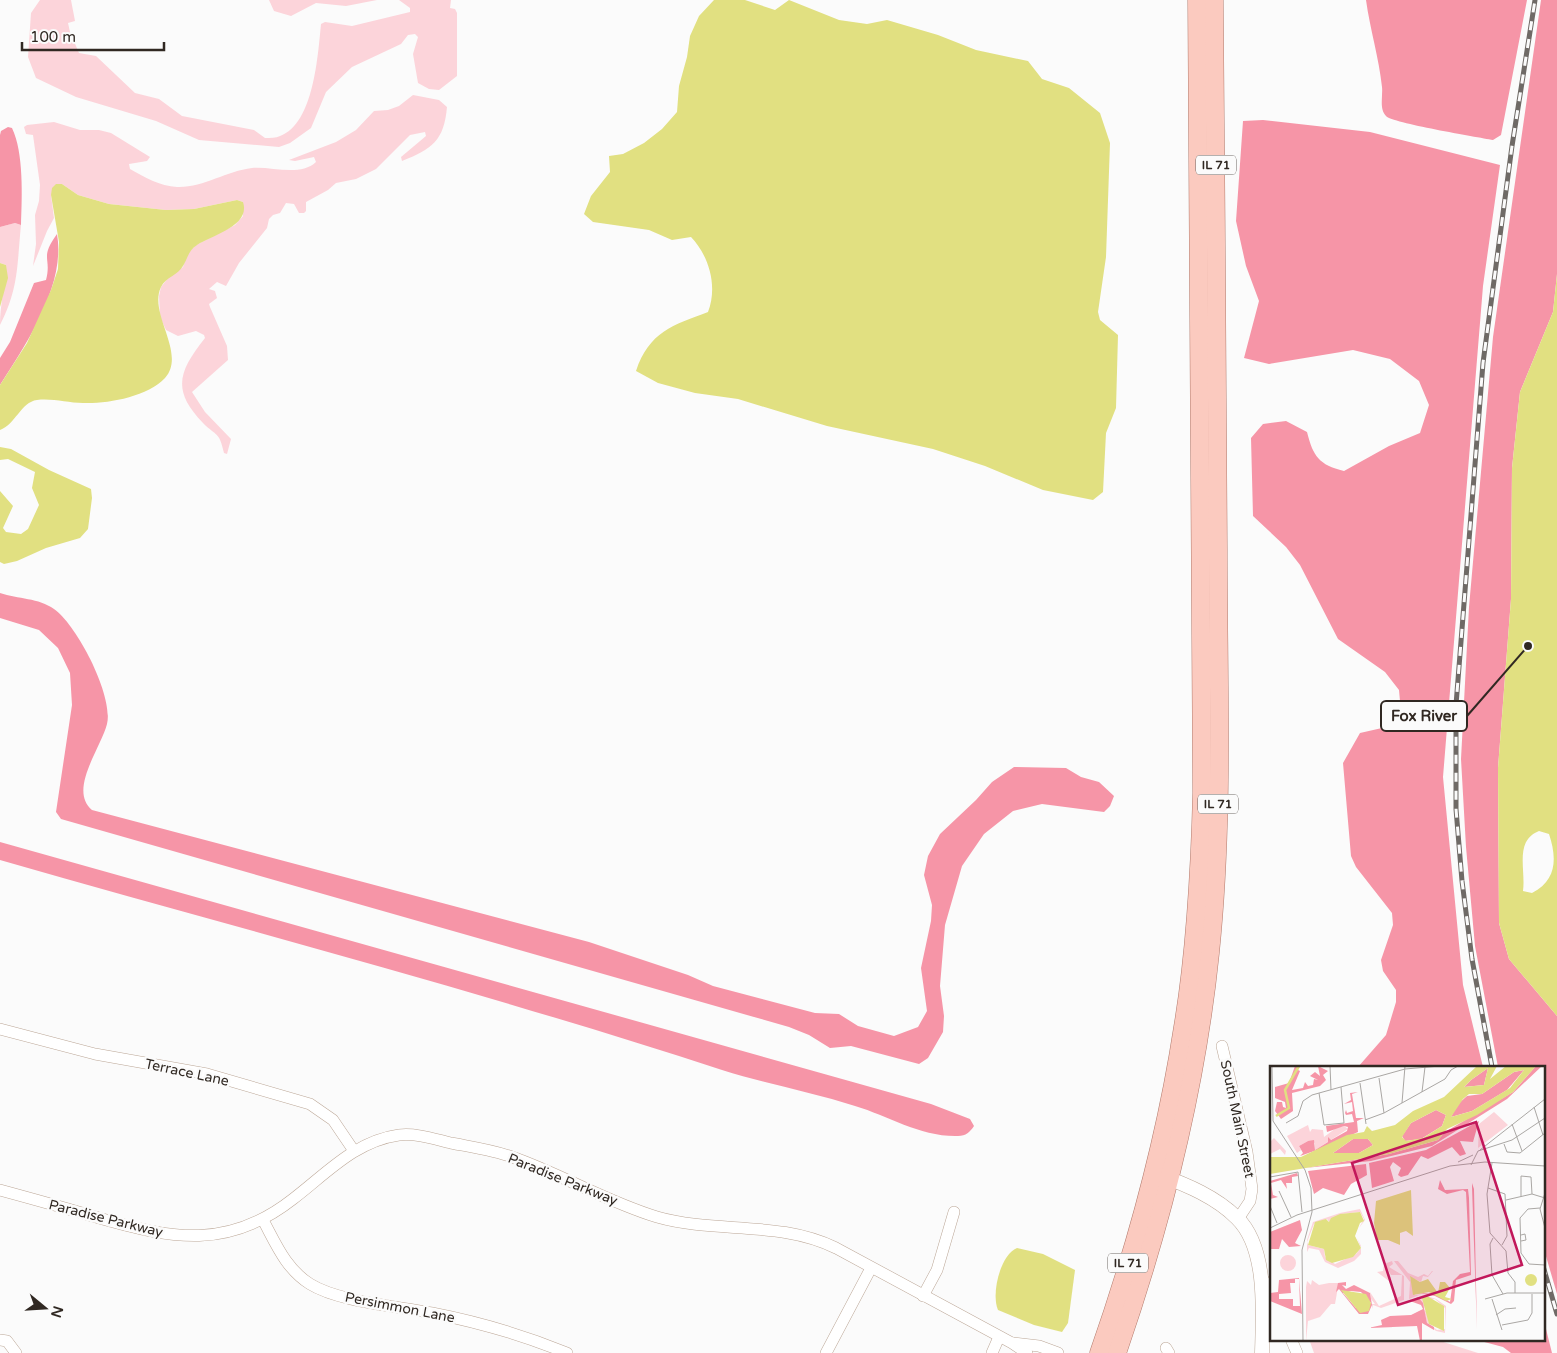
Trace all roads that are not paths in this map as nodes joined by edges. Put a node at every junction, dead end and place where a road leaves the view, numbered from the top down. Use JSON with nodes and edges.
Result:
{"nodes":[{"id":1,"x":1197,"y":0,"type":"edge"},
{"id":2,"x":1214,"y":0,"type":"edge"},
{"id":3,"x":0,"y":1029,"type":"edge"},
{"id":4,"x":1222,"y":1046,"type":"dead end"},
{"id":5,"x":354,"y":1150,"type":"junction"},
{"id":6,"x":1162,"y":1176,"type":"junction"},
{"id":7,"x":0,"y":1190,"type":"edge"},
{"id":8,"x":954,"y":1212,"type":"dead end"},
{"id":9,"x":1238,"y":1219,"type":"junction"},
{"id":10,"x":263,"y":1220,"type":"junction"},
{"id":11,"x":871,"y":1268,"type":"junction"},
{"id":12,"x":1263,"y":1279,"type":"junction"},
{"id":13,"x":1270,"y":1292,"type":"edge"},
{"id":14,"x":923,"y":1296,"type":"junction"},
{"id":15,"x":999,"y":1337,"type":"junction"},
{"id":16,"x":0,"y":1340,"type":"edge"},
{"id":17,"x":1291,"y":1340,"type":"edge"},
{"id":18,"x":1012,"y":1342,"type":"junction"},
{"id":19,"x":16,"y":1353,"type":"edge"},
{"id":20,"x":567,"y":1353,"type":"edge"},
{"id":21,"x":826,"y":1353,"type":"edge"},
{"id":22,"x":992,"y":1353,"type":"edge"},
{"id":23,"x":1027,"y":1353,"type":"edge"},
{"id":24,"x":1058,"y":1353,"type":"edge"},
{"id":25,"x":1099,"y":1353,"type":"edge"},
{"id":26,"x":1117,"y":1353,"type":"edge"},
{"id":27,"x":1262,"y":1353,"type":"edge"},
{"id":28,"x":1297,"y":1353,"type":"edge"}],
"edges":[{"from":1,"to":6,"type":"main road","number":"IL 71"},
{"from":2,"to":6,"type":"main road","number":"IL 71"},
{"from":3,"to":5,"type":"street","name":"Terrace Lane"},
{"from":4,"to":9,"type":"street","name":"South Main Street"},
{"from":5,"to":10,"type":"street","name":"Paradise Parkway"},
{"from":5,"to":11,"type":"street","name":"Paradise Parkway"},
{"from":6,"to":9,"type":"street"},
{"from":6,"to":25,"type":"main road","number":"IL 71"},
{"from":6,"to":26,"type":"main road","number":"IL 71"},
{"from":7,"to":10,"type":"street","name":"Paradise Parkway"},
{"from":8,"to":14,"type":"street"},
{"from":9,"to":12,"type":"street"},
{"from":10,"to":20,"type":"street","name":"Persimmon Lane"},
{"from":11,"to":14,"type":"street","name":"Paradise Parkway"},
{"from":11,"to":21,"type":"street"},
{"from":12,"to":13,"type":"street"},
{"from":12,"to":27,"type":"street"},
{"from":14,"to":15,"type":"street","name":"Paradise Parkway"},
{"from":15,"to":18,"type":"street","name":"Paradise Parkway"},
{"from":15,"to":22,"type":"street"},
{"from":16,"to":19,"type":"street"},
{"from":17,"to":28,"type":"street"},
{"from":18,"to":23,"type":"street","name":"Paradise Parkway"},
{"from":18,"to":24,"type":"street","name":"Paradise Parkway"}]}
